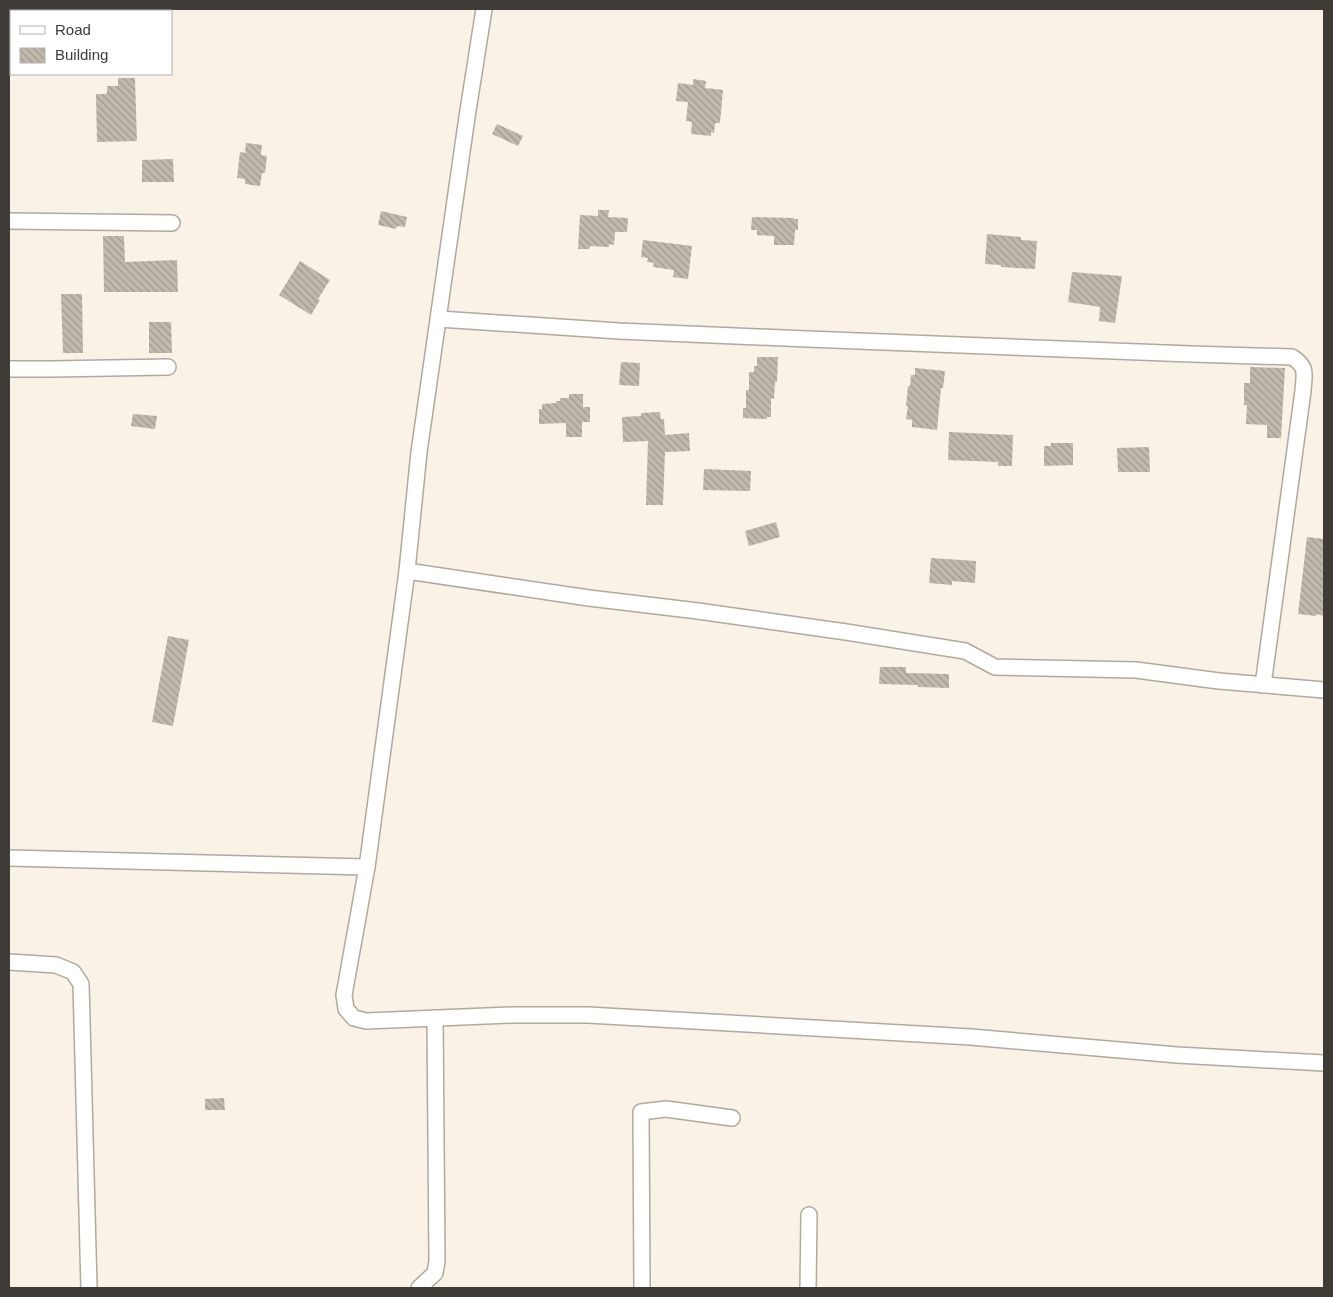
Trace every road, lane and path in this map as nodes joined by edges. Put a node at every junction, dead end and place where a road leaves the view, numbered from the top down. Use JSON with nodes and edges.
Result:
{"nodes":[{"id":1,"x":484,"y":9,"type":"edge"},
{"id":2,"x":9,"y":221,"type":"edge"},
{"id":3,"x":172,"y":223,"type":"dead end"},
{"id":4,"x":438,"y":319,"type":"junction"},
{"id":5,"x":168,"y":367,"type":"dead end"},
{"id":6,"x":9,"y":368,"type":"edge"},
{"id":7,"x":407,"y":571,"type":"junction"},
{"id":8,"x":1263,"y":685,"type":"junction"},
{"id":9,"x":1324,"y":690,"type":"edge"},
{"id":10,"x":9,"y":858,"type":"edge"},
{"id":11,"x":367,"y":866,"type":"junction"},
{"id":12,"x":9,"y":962,"type":"edge"},
{"id":13,"x":435,"y":1018,"type":"junction"},
{"id":14,"x":1324,"y":1063,"type":"edge"},
{"id":15,"x":732,"y":1118,"type":"dead end"},
{"id":16,"x":808,"y":1215,"type":"dead end"},
{"id":17,"x":89,"y":1288,"type":"edge"},
{"id":18,"x":419,"y":1288,"type":"edge"},
{"id":19,"x":642,"y":1288,"type":"edge"},
{"id":20,"x":808,"y":1288,"type":"edge"}],
"edges":[{"from":1,"to":4,"type":"street"},
{"from":2,"to":3,"type":"street"},
{"from":4,"to":7,"type":"street"},
{"from":4,"to":8,"type":"street"},
{"from":5,"to":6,"type":"street"},
{"from":7,"to":8,"type":"street"},
{"from":7,"to":11,"type":"street"},
{"from":8,"to":9,"type":"street"},
{"from":10,"to":11,"type":"street"},
{"from":11,"to":13,"type":"street"},
{"from":12,"to":17,"type":"street"},
{"from":13,"to":14,"type":"street"},
{"from":13,"to":18,"type":"street"},
{"from":15,"to":19,"type":"street"},
{"from":16,"to":20,"type":"street"}]}
